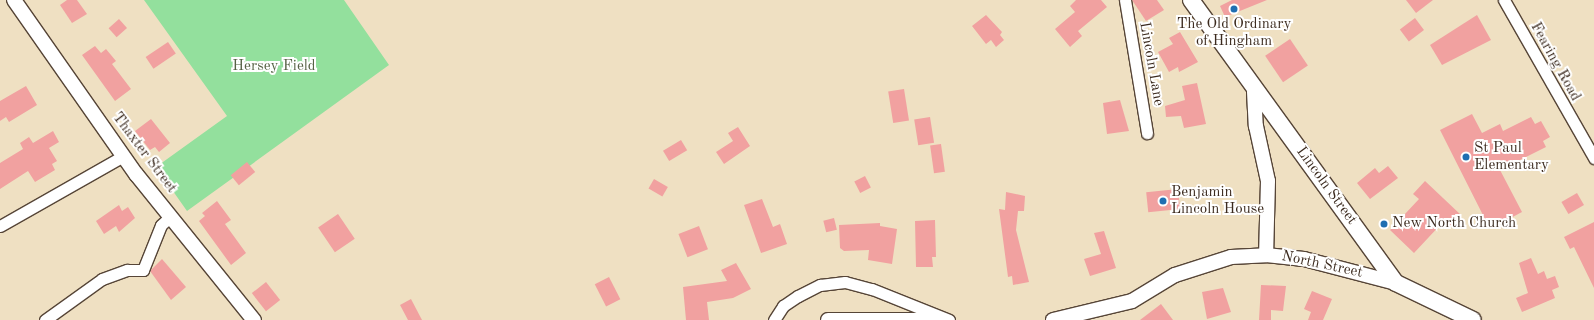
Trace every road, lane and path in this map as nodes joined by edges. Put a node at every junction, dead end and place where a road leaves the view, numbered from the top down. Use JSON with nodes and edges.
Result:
{"nodes":[{"id":1,"x":14,"y":0,"type":"edge"},
{"id":2,"x":1125,"y":0,"type":"edge"},
{"id":3,"x":1191,"y":0,"type":"edge"},
{"id":4,"x":1504,"y":0,"type":"edge"},
{"id":5,"x":1254,"y":92,"type":"junction"},
{"id":6,"x":1147,"y":133,"type":"dead end"},
{"id":7,"x":123,"y":156,"type":"junction"},
{"id":8,"x":1594,"y":158,"type":"edge"},
{"id":9,"x":171,"y":216,"type":"junction"},
{"id":10,"x":0,"y":226,"type":"edge"},
{"id":11,"x":1266,"y":255,"type":"junction"},
{"id":12,"x":1396,"y":283,"type":"junction"},
{"id":13,"x":45,"y":320,"type":"edge"},
{"id":14,"x":254,"y":320,"type":"edge"},
{"id":15,"x":774,"y":320,"type":"edge"},
{"id":16,"x":828,"y":320,"type":"edge"},
{"id":17,"x":933,"y":320,"type":"edge"},
{"id":18,"x":948,"y":320,"type":"edge"},
{"id":19,"x":1053,"y":320,"type":"edge"},
{"id":20,"x":1473,"y":320,"type":"edge"}],
"edges":[{"from":1,"to":7,"type":"street","name":"Thaxter Street"},
{"from":2,"to":6,"type":"street","name":"Lincoln Lane"},
{"from":3,"to":5,"type":"main road","name":"Lincoln Street"},
{"from":4,"to":8,"type":"street","name":"Fearing Road"},
{"from":5,"to":11,"type":"street"},
{"from":5,"to":12,"type":"main road","name":"Lincoln Street"},
{"from":7,"to":9,"type":"street","name":"Thaxter Street"},
{"from":7,"to":10,"type":"street"},
{"from":9,"to":13,"type":"street"},
{"from":9,"to":14,"type":"street","name":"Thaxter Street"},
{"from":11,"to":12,"type":"street","name":"North Street"},
{"from":11,"to":19,"type":"street","name":"North Street"},
{"from":12,"to":20,"type":"main road","name":"North Street"},
{"from":15,"to":18,"type":"street"},
{"from":16,"to":17,"type":"street"}]}
